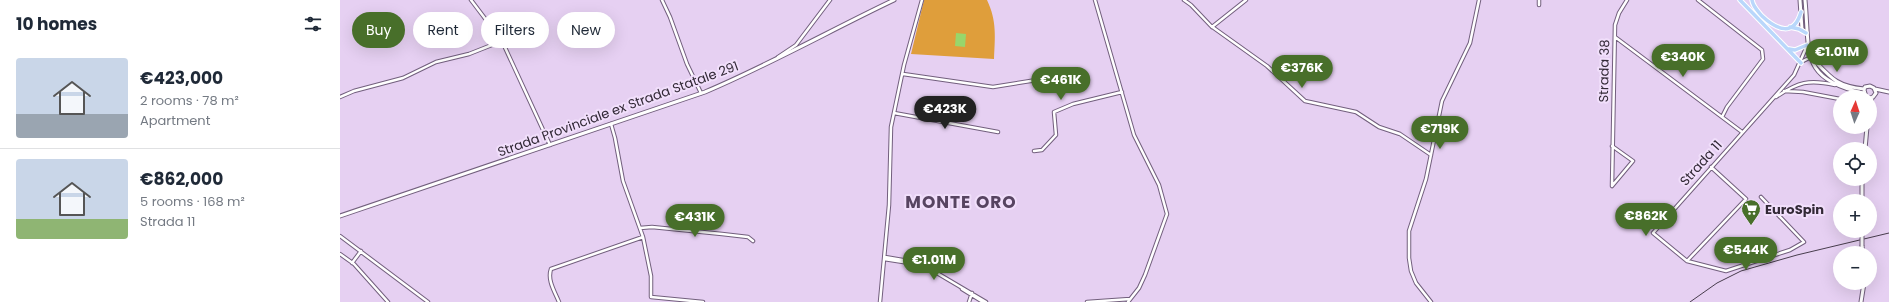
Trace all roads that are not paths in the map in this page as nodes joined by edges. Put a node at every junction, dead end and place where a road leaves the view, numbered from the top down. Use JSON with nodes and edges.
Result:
{"nodes":[{"id":1,"x":471,"y":0,"type":"edge"},
{"id":2,"x":662,"y":0,"type":"edge"},
{"id":3,"x":830,"y":0,"type":"edge"},
{"id":4,"x":894,"y":0,"type":"edge"},
{"id":5,"x":922,"y":0,"type":"edge"},
{"id":6,"x":1095,"y":0,"type":"edge"},
{"id":7,"x":1184,"y":0,"type":"edge"},
{"id":8,"x":1246,"y":0,"type":"edge"},
{"id":9,"x":1479,"y":0,"type":"edge"},
{"id":10,"x":1539,"y":0,"type":"edge"},
{"id":11,"x":1627,"y":0,"type":"edge"},
{"id":12,"x":1698,"y":0,"type":"edge"},
{"id":13,"x":1740,"y":0,"type":"edge"},
{"id":14,"x":1752,"y":0,"type":"edge"},
{"id":15,"x":1800,"y":0,"type":"edge"},
{"id":16,"x":1805,"y":0,"type":"edge"},
{"id":17,"x":1539,"y":5,"type":"dead end"},
{"id":18,"x":1801,"y":12,"type":"junction"},
{"id":19,"x":481,"y":13,"type":"edge"},
{"id":20,"x":1212,"y":27,"type":"junction"},
{"id":21,"x":1790,"y":27,"type":"junction"},
{"id":22,"x":1806,"y":33,"type":"junction"},
{"id":23,"x":1615,"y":37,"type":"junction"},
{"id":24,"x":1807,"y":45,"type":"junction"},
{"id":25,"x":484,"y":48,"type":"edge"},
{"id":26,"x":505,"y":48,"type":"edge"},
{"id":27,"x":1788,"y":49,"type":"junction"},
{"id":28,"x":1811,"y":57,"type":"junction"},
{"id":29,"x":770,"y":62,"type":"junction"},
{"id":30,"x":1801,"y":63,"type":"junction"},
{"id":31,"x":903,"y":74,"type":"junction"},
{"id":32,"x":1043,"y":79,"type":"dead end"},
{"id":33,"x":1835,"y":85,"type":"junction"},
{"id":34,"x":1864,"y":89,"type":"joint"},
{"id":35,"x":1875,"y":89,"type":"joint"},
{"id":36,"x":1848,"y":90,"type":"edge"},
{"id":37,"x":1784,"y":91,"type":"junction"},
{"id":38,"x":1122,"y":92,"type":"junction"},
{"id":39,"x":1888,"y":92,"type":"edge"},
{"id":40,"x":702,"y":93,"type":"junction"},
{"id":41,"x":1877,"y":95,"type":"edge"},
{"id":42,"x":340,"y":97,"type":"edge"},
{"id":43,"x":1833,"y":98,"type":"edge"},
{"id":44,"x":1772,"y":99,"type":"junction"},
{"id":45,"x":894,"y":113,"type":"junction"},
{"id":46,"x":1722,"y":117,"type":"junction"},
{"id":47,"x":611,"y":124,"type":"junction"},
{"id":48,"x":998,"y":132,"type":"dead end"},
{"id":49,"x":1742,"y":132,"type":"junction"},
{"id":50,"x":550,"y":145,"type":"junction"},
{"id":51,"x":1612,"y":146,"type":"junction"},
{"id":52,"x":1034,"y":151,"type":"dead end"},
{"id":53,"x":1431,"y":155,"type":"junction"},
{"id":54,"x":1711,"y":167,"type":"junction"},
{"id":55,"x":1761,"y":197,"type":"dead end"},
{"id":56,"x":340,"y":216,"type":"edge"},
{"id":57,"x":640,"y":228,"type":"junction"},
{"id":58,"x":340,"y":236,"type":"edge"},
{"id":59,"x":643,"y":237,"type":"junction"},
{"id":60,"x":753,"y":241,"type":"dead end"},
{"id":61,"x":361,"y":251,"type":"junction"},
{"id":62,"x":340,"y":254,"type":"edge"},
{"id":63,"x":884,"y":258,"type":"junction"},
{"id":64,"x":1687,"y":261,"type":"junction"},
{"id":65,"x":352,"y":263,"type":"junction"},
{"id":66,"x":1863,"y":290,"type":"edge"},
{"id":67,"x":972,"y":294,"type":"junction"},
{"id":68,"x":1131,"y":299,"type":"junction"},
{"id":69,"x":388,"y":302,"type":"edge"},
{"id":70,"x":428,"y":302,"type":"edge"},
{"id":71,"x":560,"y":302,"type":"edge"},
{"id":72,"x":703,"y":302,"type":"edge"},
{"id":73,"x":880,"y":302,"type":"edge"},
{"id":74,"x":970,"y":302,"type":"edge"},
{"id":75,"x":983,"y":302,"type":"edge"},
{"id":76,"x":986,"y":302,"type":"edge"},
{"id":77,"x":1087,"y":302,"type":"edge"},
{"id":78,"x":1128,"y":302,"type":"edge"},
{"id":79,"x":1431,"y":302,"type":"edge"},
{"id":80,"x":1861,"y":302,"type":"edge"}],
"edges":[{"from":1,"to":19,"type":"street"},
{"from":2,"to":40,"type":"street"},
{"from":3,"to":29,"type":"street"},
{"from":4,"to":29,"type":"street","name":"Strada Provinciale ex Strada Statale 291"},
{"from":5,"to":31,"type":"street"},
{"from":6,"to":38,"type":"street"},
{"from":7,"to":20,"type":"street"},
{"from":8,"to":20,"type":"street"},
{"from":9,"to":53,"type":"street"},
{"from":10,"to":17,"type":"street"},
{"from":11,"to":23,"type":"street","name":"Strada 38"},
{"from":12,"to":46,"type":"street"},
{"from":13,"to":27,"type":"main road"},
{"from":14,"to":21,"type":"main road"},
{"from":15,"to":18,"type":"street"},
{"from":16,"to":22,"type":"street"},
{"from":18,"to":21,"type":"main road"},
{"from":18,"to":22,"type":"street"},
{"from":20,"to":53,"type":"street"},
{"from":21,"to":22,"type":"main road"},
{"from":22,"to":24,"type":"street"},
{"from":23,"to":46,"type":"street"},
{"from":23,"to":51,"type":"street","name":"Strada 38"},
{"from":24,"to":27,"type":"main road"},
{"from":24,"to":28,"type":"street"},
{"from":24,"to":30,"type":"street","name":"Strada 11"},
{"from":25,"to":42,"type":"street"},
{"from":26,"to":50,"type":"street"},
{"from":27,"to":30,"type":"main road"},
{"from":28,"to":30,"type":"street","name":"Strada 11"},
{"from":28,"to":33,"type":"street"},
{"from":28,"to":34,"type":"street"},
{"from":29,"to":40,"type":"street","name":"Strada Provinciale ex Strada Statale 291"},
{"from":30,"to":44,"type":"street","name":"Strada 11"},
{"from":31,"to":32,"type":"street"},
{"from":31,"to":45,"type":"street"},
{"from":33,"to":36,"type":"street"},
{"from":33,"to":37,"type":"street","name":"Strada 11"},
{"from":34,"to":35,"type":"street"},
{"from":35,"to":39,"type":"street"},
{"from":37,"to":43,"type":"street"},
{"from":37,"to":44,"type":"street","name":"Strada 11"},
{"from":38,"to":52,"type":"street"},
{"from":38,"to":68,"type":"street"},
{"from":39,"to":41,"type":"street"},
{"from":40,"to":47,"type":"street","name":"Strada Provinciale ex Strada Statale 291"},
{"from":44,"to":49,"type":"street","name":"Strada 11"},
{"from":45,"to":48,"type":"street"},
{"from":45,"to":63,"type":"street"},
{"from":46,"to":49,"type":"street"},
{"from":47,"to":50,"type":"street","name":"Strada Provinciale ex Strada Statale 291"},
{"from":47,"to":57,"type":"street"},
{"from":49,"to":54,"type":"street","name":"Strada 11"},
{"from":50,"to":56,"type":"street","name":"Strada Provinciale ex Strada Statale 291"},
{"from":51,"to":51,"type":"street","name":"Strada 38"},
{"from":53,"to":79,"type":"street"},
{"from":54,"to":64,"type":"street"},
{"from":54,"to":64,"type":"street","name":"Strada 11"},
{"from":55,"to":64,"type":"street"},
{"from":57,"to":59,"type":"street"},
{"from":57,"to":60,"type":"street"},
{"from":58,"to":61,"type":"street"},
{"from":59,"to":71,"type":"street"},
{"from":59,"to":72,"type":"street"},
{"from":61,"to":65,"type":"street"},
{"from":61,"to":70,"type":"street"},
{"from":62,"to":65,"type":"street"},
{"from":63,"to":67,"type":"street"},
{"from":63,"to":73,"type":"street"},
{"from":65,"to":69,"type":"street"},
{"from":66,"to":80,"type":"street"},
{"from":67,"to":74,"type":"street"},
{"from":67,"to":75,"type":"street"},
{"from":67,"to":76,"type":"street"},
{"from":68,"to":77,"type":"street"},
{"from":68,"to":78,"type":"street"}]}
